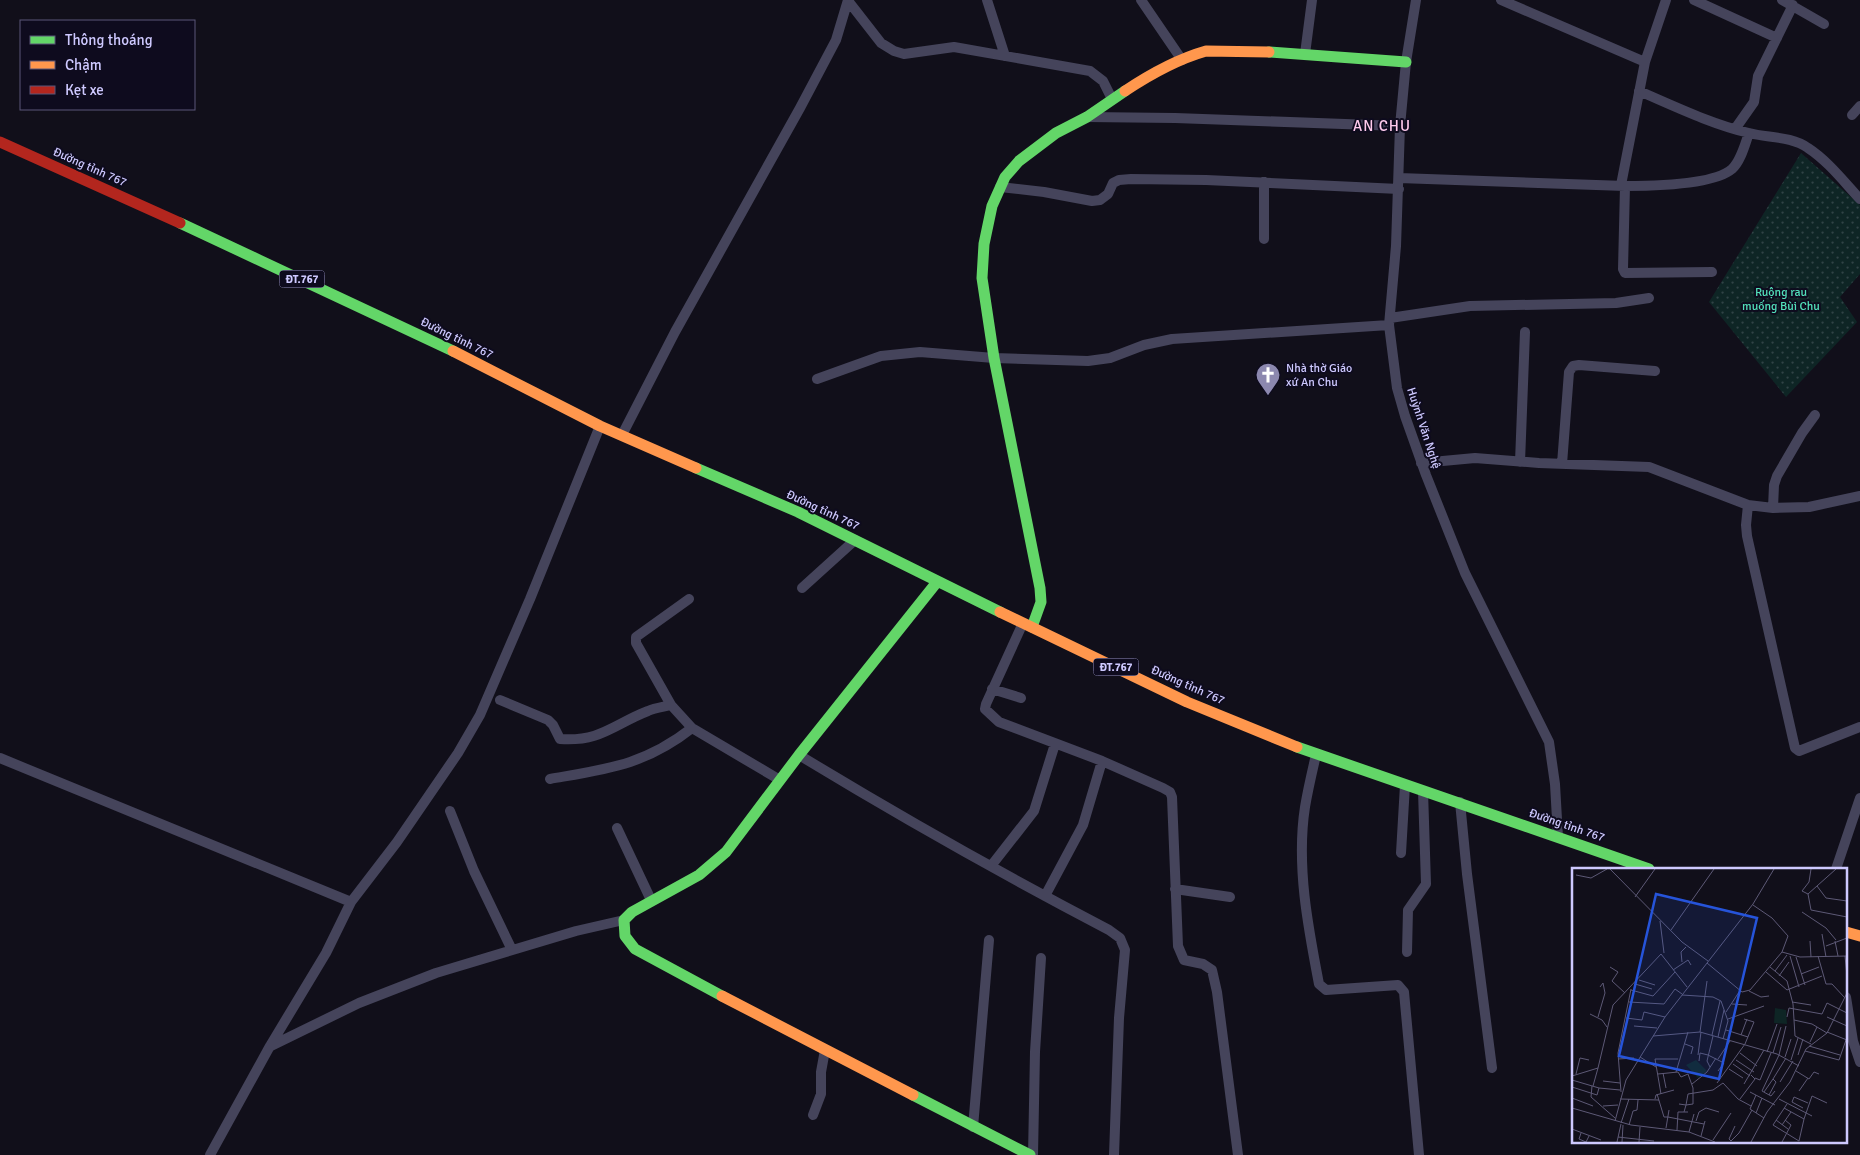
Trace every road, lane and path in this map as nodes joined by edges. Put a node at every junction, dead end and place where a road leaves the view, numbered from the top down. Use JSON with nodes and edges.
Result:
{"nodes":[{"id":1,"x":987,"y":0,"type":"edge"},
{"id":2,"x":1141,"y":0,"type":"edge"},
{"id":3,"x":1312,"y":0,"type":"edge"},
{"id":4,"x":1416,"y":0,"type":"edge"},
{"id":5,"x":1500,"y":0,"type":"edge"},
{"id":6,"x":1666,"y":0,"type":"edge"},
{"id":7,"x":1694,"y":0,"type":"edge"},
{"id":8,"x":1782,"y":0,"type":"edge"},
{"id":9,"x":848,"y":1,"type":"edge"},
{"id":10,"x":1793,"y":6,"type":"junction"},
{"id":11,"x":1824,"y":24,"type":"dead end"},
{"id":12,"x":1776,"y":38,"type":"junction"},
{"id":13,"x":1305,"y":54,"type":"junction"},
{"id":14,"x":1005,"y":56,"type":"junction"},
{"id":15,"x":1182,"y":60,"type":"junction"},
{"id":16,"x":1406,"y":62,"type":"junction"},
{"id":17,"x":1645,"y":62,"type":"junction"},
{"id":18,"x":1638,"y":91,"type":"junction"},
{"id":19,"x":1112,"y":99,"type":"junction"},
{"id":20,"x":1860,"y":106,"type":"edge"},
{"id":21,"x":1852,"y":115,"type":"dead end"},
{"id":22,"x":1087,"y":117,"type":"junction"},
{"id":23,"x":1400,"y":126,"type":"junction"},
{"id":24,"x":1735,"y":129,"type":"junction"},
{"id":25,"x":1749,"y":133,"type":"junction"},
{"id":26,"x":0,"y":142,"type":"edge"},
{"id":27,"x":1264,"y":182,"type":"junction"},
{"id":28,"x":1399,"y":183,"type":"junction"},
{"id":29,"x":1623,"y":186,"type":"junction"},
{"id":30,"x":1000,"y":187,"type":"junction"},
{"id":31,"x":1860,"y":199,"type":"edge"},
{"id":32,"x":1264,"y":239,"type":"dead end"},
{"id":33,"x":1712,"y":272,"type":"dead end"},
{"id":34,"x":1649,"y":298,"type":"dead end"},
{"id":35,"x":1389,"y":321,"type":"junction"},
{"id":36,"x":1525,"y":332,"type":"dead end"},
{"id":37,"x":994,"y":358,"type":"junction"},
{"id":38,"x":1655,"y":372,"type":"dead end"},
{"id":39,"x":817,"y":379,"type":"dead end"},
{"id":40,"x":1815,"y":415,"type":"dead end"},
{"id":41,"x":600,"y":426,"type":"junction"},
{"id":42,"x":622,"y":435,"type":"junction"},
{"id":43,"x":1520,"y":462,"type":"junction"},
{"id":44,"x":1422,"y":463,"type":"junction"},
{"id":45,"x":1562,"y":464,"type":"junction"},
{"id":46,"x":1860,"y":496,"type":"edge"},
{"id":47,"x":1748,"y":505,"type":"junction"},
{"id":48,"x":1773,"y":508,"type":"junction"},
{"id":49,"x":855,"y":540,"type":"junction"},
{"id":50,"x":937,"y":582,"type":"junction"},
{"id":51,"x":802,"y":588,"type":"dead end"},
{"id":52,"x":689,"y":599,"type":"dead end"},
{"id":53,"x":1028,"y":625,"type":"junction"},
{"id":54,"x":992,"y":689,"type":"junction"},
{"id":55,"x":1021,"y":698,"type":"dead end"},
{"id":56,"x":500,"y":700,"type":"dead end"},
{"id":57,"x":671,"y":705,"type":"junction"},
{"id":58,"x":692,"y":728,"type":"junction"},
{"id":59,"x":1860,"y":728,"type":"edge"},
{"id":60,"x":1055,"y":744,"type":"junction"},
{"id":61,"x":1316,"y":754,"type":"junction"},
{"id":62,"x":799,"y":755,"type":"junction"},
{"id":63,"x":0,"y":758,"type":"edge"},
{"id":64,"x":1102,"y":761,"type":"junction"},
{"id":65,"x":550,"y":779,"type":"dead end"},
{"id":66,"x":780,"y":780,"type":"junction"},
{"id":67,"x":1406,"y":785,"type":"junction"},
{"id":68,"x":1423,"y":791,"type":"junction"},
{"id":69,"x":1860,"y":798,"type":"edge"},
{"id":70,"x":1460,"y":802,"type":"junction"},
{"id":71,"x":450,"y":811,"type":"dead end"},
{"id":72,"x":617,"y":828,"type":"dead end"},
{"id":73,"x":1558,"y":837,"type":"junction"},
{"id":74,"x":1401,"y":853,"type":"dead end"},
{"id":75,"x":991,"y":866,"type":"junction"},
{"id":76,"x":1646,"y":868,"type":"edge"},
{"id":77,"x":1836,"y":868,"type":"edge"},
{"id":78,"x":1175,"y":890,"type":"junction"},
{"id":79,"x":1045,"y":896,"type":"junction"},
{"id":80,"x":1230,"y":896,"type":"dead end"},
{"id":81,"x":651,"y":900,"type":"junction"},
{"id":82,"x":351,"y":902,"type":"junction"},
{"id":83,"x":624,"y":920,"type":"junction"},
{"id":84,"x":989,"y":940,"type":"dead end"},
{"id":85,"x":512,"y":950,"type":"junction"},
{"id":86,"x":1407,"y":952,"type":"dead end"},
{"id":87,"x":1041,"y":958,"type":"dead end"},
{"id":88,"x":1848,"y":1010,"type":"edge"},
{"id":89,"x":270,"y":1046,"type":"junction"},
{"id":90,"x":825,"y":1050,"type":"junction"},
{"id":91,"x":1860,"y":1062,"type":"edge"},
{"id":92,"x":1492,"y":1068,"type":"dead end"},
{"id":93,"x":813,"y":1115,"type":"dead end"},
{"id":94,"x":973,"y":1126,"type":"junction"},
{"id":95,"x":210,"y":1155,"type":"edge"},
{"id":96,"x":1032,"y":1155,"type":"edge"},
{"id":97,"x":1114,"y":1155,"type":"edge"},
{"id":98,"x":1238,"y":1155,"type":"edge"},
{"id":99,"x":1419,"y":1155,"type":"edge"}],
"edges":[{"from":1,"to":14,"type":"street"},
{"from":2,"to":15,"type":"street"},
{"from":3,"to":13,"type":"street"},
{"from":4,"to":16,"type":"street","name":"Huỳnh Văn Nghệ"},
{"from":5,"to":17,"type":"street"},
{"from":6,"to":17,"type":"street"},
{"from":7,"to":12,"type":"street"},
{"from":8,"to":10,"type":"street"},
{"from":9,"to":14,"type":"street"},
{"from":9,"to":42,"type":"street"},
{"from":10,"to":11,"type":"street"},
{"from":10,"to":12,"type":"street"},
{"from":12,"to":24,"type":"street"},
{"from":13,"to":15,"type":"street"},
{"from":13,"to":16,"type":"street"},
{"from":14,"to":19,"type":"street"},
{"from":15,"to":19,"type":"street"},
{"from":16,"to":23,"type":"street","name":"Huỳnh Văn Nghệ"},
{"from":17,"to":18,"type":"street"},
{"from":18,"to":24,"type":"street"},
{"from":18,"to":29,"type":"street"},
{"from":19,"to":22,"type":"street"},
{"from":20,"to":21,"type":"street"},
{"from":22,"to":23,"type":"street"},
{"from":22,"to":30,"type":"street"},
{"from":23,"to":28,"type":"street","name":"Huỳnh Văn Nghệ"},
{"from":24,"to":25,"type":"street"},
{"from":25,"to":29,"type":"street"},
{"from":25,"to":31,"type":"street"},
{"from":26,"to":41,"type":"street","name":"Đường tỉnh 767","number":"ĐT.767"},
{"from":27,"to":28,"type":"street"},
{"from":27,"to":30,"type":"street"},
{"from":27,"to":32,"type":"street"},
{"from":28,"to":29,"type":"street"},
{"from":28,"to":35,"type":"street","name":"Huỳnh Văn Nghệ"},
{"from":29,"to":33,"type":"street"},
{"from":30,"to":37,"type":"street"},
{"from":34,"to":35,"type":"street"},
{"from":35,"to":37,"type":"street"},
{"from":35,"to":44,"type":"street","name":"Huỳnh Văn Nghệ"},
{"from":36,"to":43,"type":"street"},
{"from":37,"to":39,"type":"street"},
{"from":37,"to":53,"type":"street"},
{"from":38,"to":45,"type":"street"},
{"from":40,"to":48,"type":"street"},
{"from":41,"to":42,"type":"street","name":"Đường tỉnh 767","number":"ĐT.767"},
{"from":41,"to":82,"type":"street"},
{"from":42,"to":49,"type":"street","name":"Đường tỉnh 767","number":"ĐT.767"},
{"from":43,"to":44,"type":"street"},
{"from":43,"to":45,"type":"street"},
{"from":44,"to":73,"type":"street","name":"Huỳnh Văn Nghệ"},
{"from":45,"to":47,"type":"street"},
{"from":46,"to":48,"type":"street"},
{"from":47,"to":48,"type":"street"},
{"from":47,"to":59,"type":"street"},
{"from":49,"to":50,"type":"street","name":"Đường tỉnh 767","number":"ĐT.767"},
{"from":49,"to":51,"type":"street"},
{"from":50,"to":53,"type":"street","name":"Đường tỉnh 767","number":"ĐT.767"},
{"from":50,"to":62,"type":"street"},
{"from":52,"to":57,"type":"street"},
{"from":53,"to":54,"type":"street"},
{"from":53,"to":61,"type":"street","name":"Đường tỉnh 767","number":"ĐT.767"},
{"from":54,"to":55,"type":"street"},
{"from":54,"to":60,"type":"street"},
{"from":56,"to":57,"type":"street"},
{"from":57,"to":58,"type":"street"},
{"from":58,"to":65,"type":"street"},
{"from":58,"to":66,"type":"street"},
{"from":60,"to":64,"type":"street"},
{"from":60,"to":75,"type":"street"},
{"from":61,"to":67,"type":"street","name":"Đường tỉnh 767","number":"ĐT.767"},
{"from":61,"to":99,"type":"street"},
{"from":62,"to":66,"type":"street"},
{"from":62,"to":75,"type":"street"},
{"from":63,"to":82,"type":"street"},
{"from":64,"to":78,"type":"street"},
{"from":64,"to":79,"type":"street"},
{"from":66,"to":81,"type":"street"},
{"from":67,"to":68,"type":"street","name":"Đường tỉnh 767","number":"ĐT.767"},
{"from":67,"to":74,"type":"street"},
{"from":68,"to":70,"type":"street","name":"Đường tỉnh 767","number":"ĐT.767"},
{"from":68,"to":86,"type":"street"},
{"from":69,"to":77,"type":"street"},
{"from":70,"to":73,"type":"street","name":"Đường tỉnh 767","number":"ĐT.767"},
{"from":70,"to":92,"type":"street"},
{"from":71,"to":85,"type":"street"},
{"from":72,"to":81,"type":"street"},
{"from":73,"to":76,"type":"street","name":"Đường tỉnh 767","number":"ĐT.767"},
{"from":75,"to":79,"type":"street"},
{"from":78,"to":80,"type":"street"},
{"from":78,"to":98,"type":"street"},
{"from":79,"to":97,"type":"street"},
{"from":81,"to":83,"type":"street"},
{"from":82,"to":89,"type":"street"},
{"from":83,"to":85,"type":"street"},
{"from":83,"to":90,"type":"street"},
{"from":84,"to":94,"type":"street"},
{"from":85,"to":89,"type":"street"},
{"from":87,"to":96,"type":"street"},
{"from":88,"to":91,"type":"street"},
{"from":89,"to":95,"type":"street"},
{"from":90,"to":93,"type":"street"},
{"from":90,"to":94,"type":"street"},
{"from":94,"to":96,"type":"street"}]}
